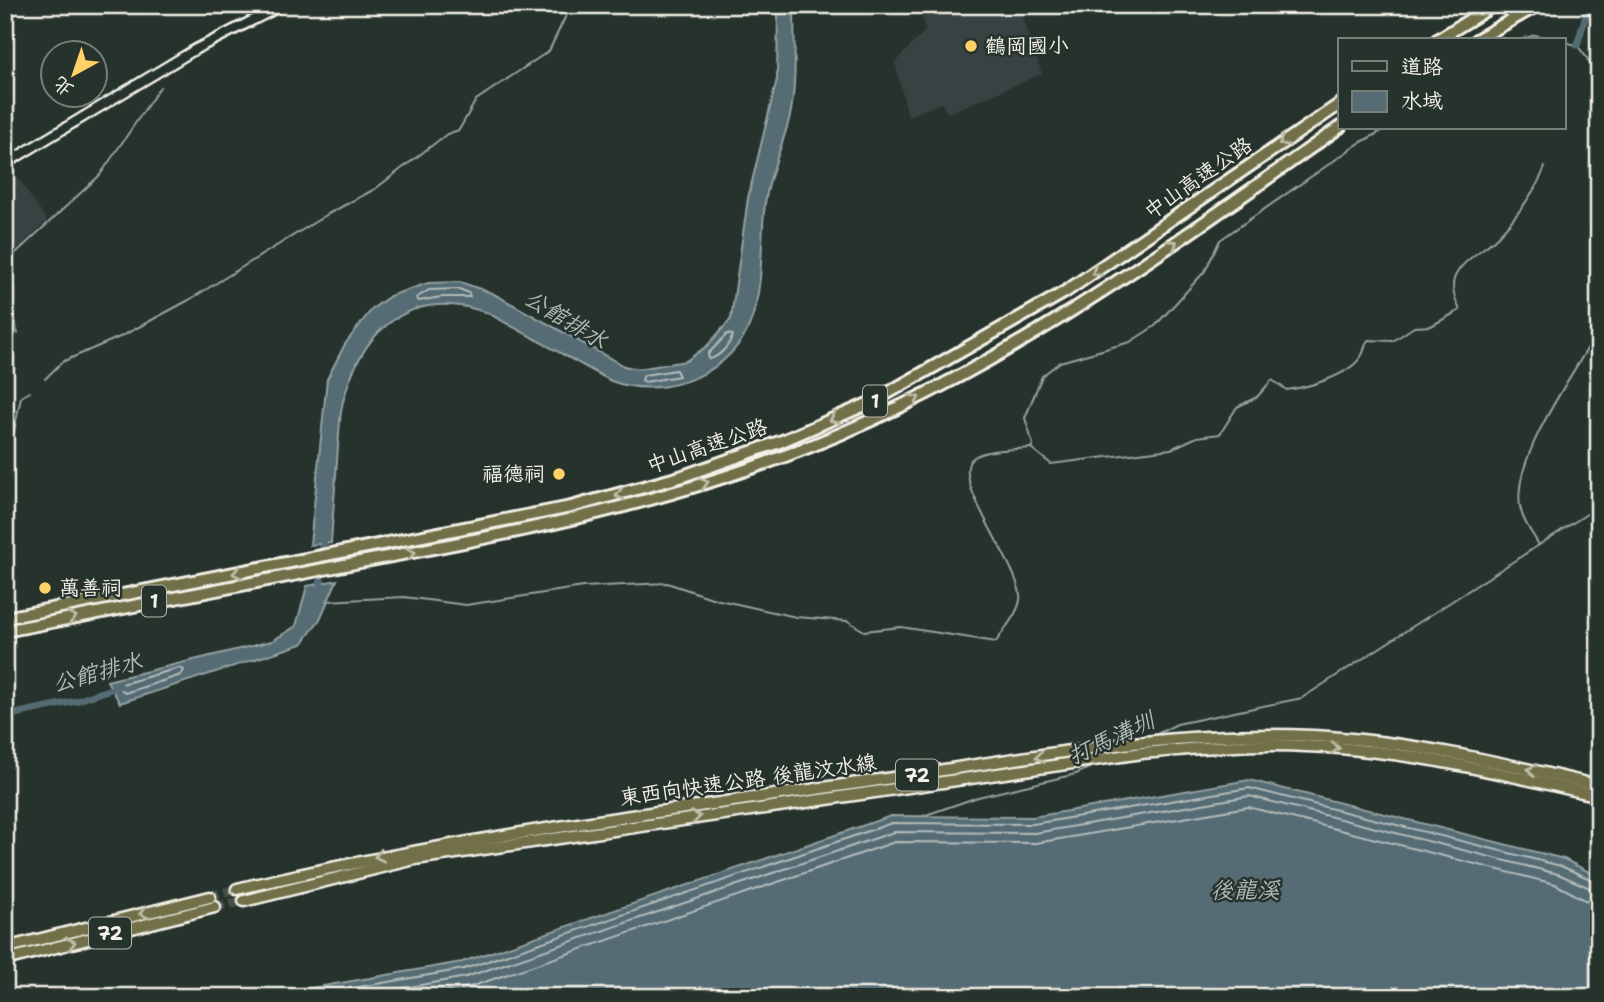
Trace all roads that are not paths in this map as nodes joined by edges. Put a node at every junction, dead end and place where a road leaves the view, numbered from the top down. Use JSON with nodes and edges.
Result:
{"nodes":[{"id":1,"x":283,"y":5,"type":"edge"},
{"id":2,"x":1494,"y":5,"type":"edge"},
{"id":3,"x":1534,"y":8,"type":"edge"},
{"id":4,"x":1440,"y":38,"type":"edge"},
{"id":5,"x":1480,"y":38,"type":"edge"},
{"id":6,"x":1338,"y":105,"type":"edge"},
{"id":7,"x":1338,"y":128,"type":"edge"},
{"id":8,"x":5,"y":164,"type":"edge"},
{"id":9,"x":5,"y":618,"type":"edge"},
{"id":10,"x":5,"y":631,"type":"edge"},
{"id":11,"x":1599,"y":786,"type":"edge"},
{"id":12,"x":1599,"y":796,"type":"edge"},
{"id":13,"x":237,"y":889,"type":"tunnel mouth"},
{"id":14,"x":210,"y":897,"type":"tunnel mouth"},
{"id":15,"x":244,"y":901,"type":"tunnel mouth"},
{"id":16,"x":215,"y":907,"type":"tunnel mouth"},
{"id":17,"x":5,"y":948,"type":"edge"},
{"id":18,"x":5,"y":960,"type":"edge"}],
"edges":[{"from":1,"to":8,"type":"main road"},
{"from":2,"to":4,"type":"highway"},
{"from":3,"to":5,"type":"highway"},
{"from":6,"to":9,"type":"highway","name":"中山高速公路","number":"1","one_way":true},
{"from":10,"to":7,"type":"highway","name":"中山高速公路","number":"1","one_way":true},
{"from":11,"to":13,"type":"highway","name":"東西向快速公路 後龍汶水線","number":"72","one_way":true},
{"from":15,"to":12,"type":"highway","name":"東西向快速公路 後龍汶水線","number":"72","one_way":true},
{"from":14,"to":17,"type":"highway","number":"72","one_way":true},
{"from":18,"to":16,"type":"highway","number":"72","one_way":true}]}
